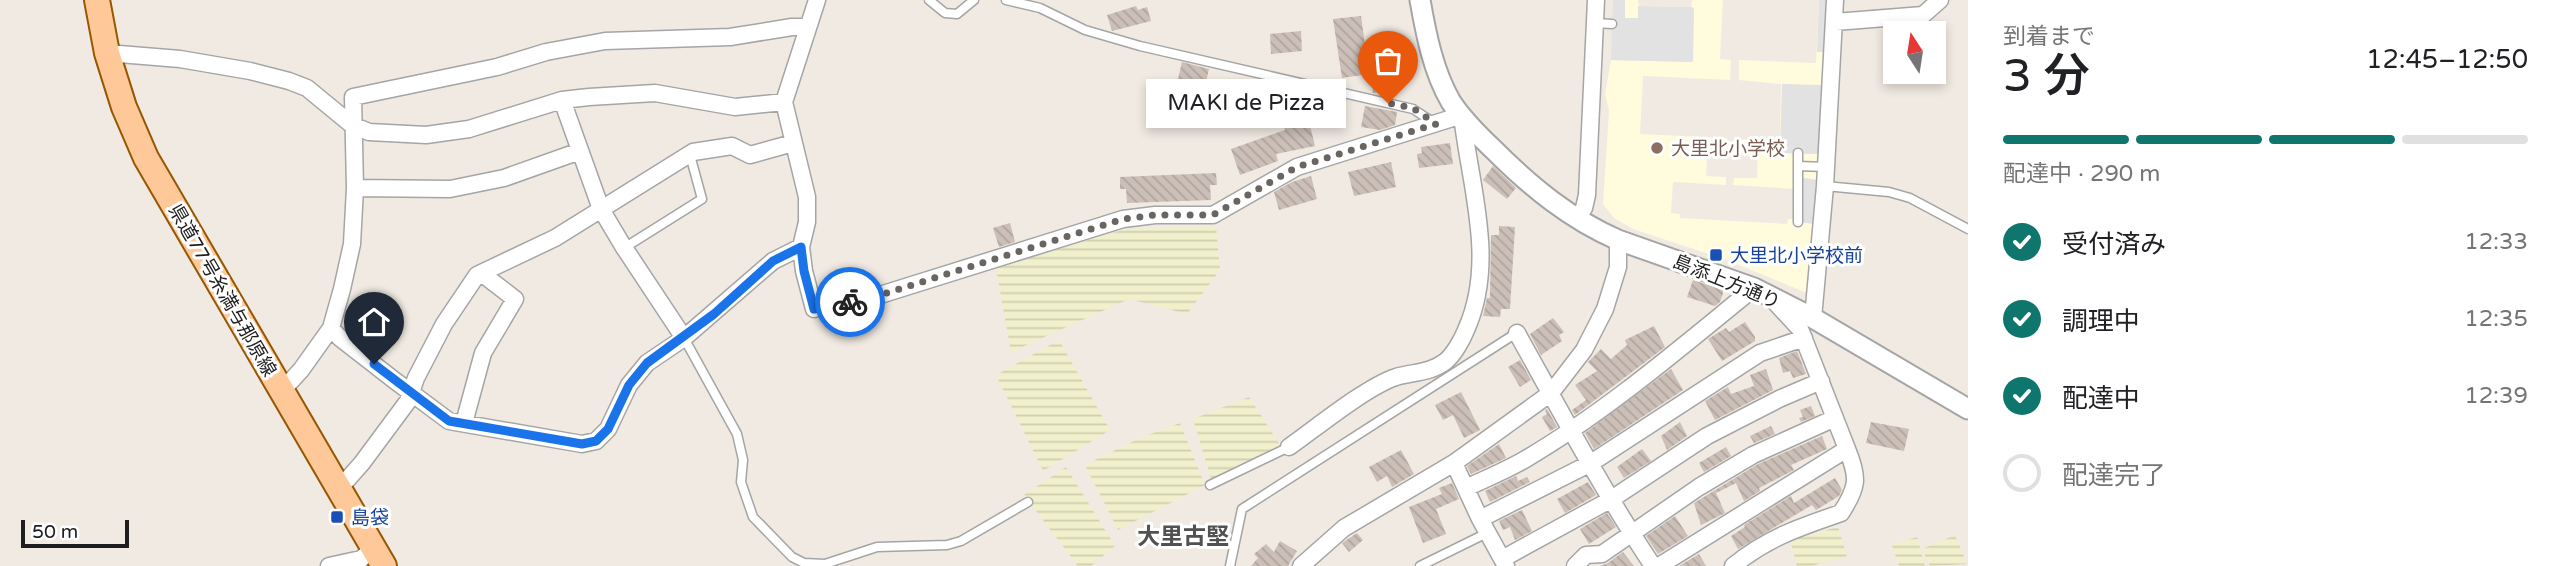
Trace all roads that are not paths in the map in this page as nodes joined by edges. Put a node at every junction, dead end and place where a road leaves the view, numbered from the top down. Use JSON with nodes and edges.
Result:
{"nodes":[{"id":1,"x":97,"y":0,"type":"edge"},
{"id":2,"x":817,"y":0,"type":"edge"},
{"id":3,"x":929,"y":0,"type":"edge"},
{"id":4,"x":974,"y":0,"type":"edge"},
{"id":5,"x":1006,"y":0,"type":"edge"},
{"id":6,"x":1420,"y":0,"type":"edge"},
{"id":7,"x":1596,"y":0,"type":"edge"},
{"id":8,"x":1835,"y":0,"type":"edge"},
{"id":9,"x":1940,"y":0,"type":"edge"},
{"id":10,"x":1830,"y":22,"type":"junction"},
{"id":11,"x":1595,"y":23,"type":"junction"},
{"id":12,"x":1612,"y":24,"type":"dead end"},
{"id":13,"x":807,"y":27,"type":"junction"},
{"id":14,"x":107,"y":53,"type":"junction"},
{"id":15,"x":562,"y":100,"type":"junction"},
{"id":16,"x":784,"y":102,"type":"junction"},
{"id":17,"x":1462,"y":115,"type":"junction"},
{"id":18,"x":1436,"y":124,"type":"junction"},
{"id":19,"x":352,"y":125,"type":"junction"},
{"id":20,"x":793,"y":143,"type":"junction"},
{"id":21,"x":580,"y":151,"type":"junction"},
{"id":22,"x":1798,"y":153,"type":"dead end"},
{"id":23,"x":690,"y":155,"type":"junction"},
{"id":24,"x":1798,"y":166,"type":"junction"},
{"id":25,"x":1826,"y":167,"type":"junction"},
{"id":26,"x":1825,"y":186,"type":"junction"},
{"id":27,"x":355,"y":188,"type":"junction"},
{"id":28,"x":601,"y":209,"type":"junction"},
{"id":29,"x":1577,"y":219,"type":"junction"},
{"id":30,"x":1798,"y":222,"type":"dead end"},
{"id":31,"x":1968,"y":229,"type":"edge"},
{"id":32,"x":1618,"y":240,"type":"junction"},
{"id":33,"x":801,"y":247,"type":"junction"},
{"id":34,"x":624,"y":248,"type":"junction"},
{"id":35,"x":481,"y":273,"type":"junction"},
{"id":36,"x":1761,"y":291,"type":"junction"},
{"id":37,"x":1813,"y":318,"type":"junction"},
{"id":38,"x":331,"y":328,"type":"junction"},
{"id":39,"x":1519,"y":332,"type":"joint"},
{"id":40,"x":684,"y":338,"type":"junction"},
{"id":41,"x":1804,"y":338,"type":"junction"},
{"id":42,"x":1440,"y":373,"type":"junction"},
{"id":43,"x":1821,"y":381,"type":"junction"},
{"id":44,"x":280,"y":386,"type":"junction"},
{"id":45,"x":410,"y":391,"type":"junction"},
{"id":46,"x":1550,"y":393,"type":"junction"},
{"id":47,"x":1968,"y":409,"type":"edge"},
{"id":48,"x":1835,"y":418,"type":"junction"},
{"id":49,"x":464,"y":423,"type":"junction"},
{"id":50,"x":1571,"y":429,"type":"junction"},
{"id":51,"x":1289,"y":447,"type":"joint"},
{"id":52,"x":1847,"y":449,"type":"junction"},
{"id":53,"x":1454,"y":463,"type":"junction"},
{"id":54,"x":1591,"y":463,"type":"junction"},
{"id":55,"x":1210,"y":485,"type":"dead end"},
{"id":56,"x":337,"y":486,"type":"junction"},
{"id":57,"x":1466,"y":488,"type":"junction"},
{"id":58,"x":1609,"y":500,"type":"junction"},
{"id":59,"x":1028,"y":502,"type":"dead end"},
{"id":60,"x":1484,"y":526,"type":"junction"},
{"id":61,"x":1631,"y":533,"type":"junction"},
{"id":62,"x":379,"y":557,"type":"edge"},
{"id":63,"x":1504,"y":563,"type":"edge"},
{"id":64,"x":329,"y":566,"type":"edge"},
{"id":65,"x":1230,"y":566,"type":"edge"},
{"id":66,"x":1300,"y":566,"type":"edge"},
{"id":67,"x":1420,"y":566,"type":"edge"},
{"id":68,"x":1575,"y":566,"type":"edge"},
{"id":69,"x":1653,"y":566,"type":"edge"},
{"id":70,"x":1659,"y":566,"type":"edge"},
{"id":71,"x":1733,"y":566,"type":"edge"}],
"edges":[{"from":1,"to":14,"type":"main road","name":"県道77号糸満与那原線"},
{"from":2,"to":13,"type":"street"},
{"from":3,"to":4,"type":"lane"},
{"from":5,"to":18,"type":"lane"},
{"from":6,"to":17,"type":"street","name":"島添上方通り"},
{"from":7,"to":11,"type":"street"},
{"from":8,"to":10,"type":"street"},
{"from":9,"to":10,"type":"street"},
{"from":10,"to":25,"type":"street"},
{"from":11,"to":12,"type":"lane"},
{"from":11,"to":29,"type":"street"},
{"from":13,"to":16,"type":"street"},
{"from":13,"to":19,"type":"street"},
{"from":14,"to":19,"type":"street"},
{"from":14,"to":44,"type":"main road","name":"県道77号糸満与那原線"},
{"from":15,"to":16,"type":"street"},
{"from":15,"to":19,"type":"street"},
{"from":15,"to":21,"type":"street"},
{"from":16,"to":20,"type":"street"},
{"from":17,"to":18,"type":"street"},
{"from":17,"to":29,"type":"street","name":"島添上方通り"},
{"from":17,"to":42,"type":"street"},
{"from":18,"to":33,"type":"street"},
{"from":19,"to":27,"type":"street"},
{"from":20,"to":23,"type":"street"},
{"from":20,"to":33,"type":"street"},
{"from":21,"to":27,"type":"street"},
{"from":21,"to":28,"type":"street"},
{"from":22,"to":24,"type":"lane"},
{"from":23,"to":28,"type":"street"},
{"from":23,"to":34,"type":"lane"},
{"from":24,"to":25,"type":"lane"},
{"from":24,"to":30,"type":"lane"},
{"from":25,"to":26,"type":"street"},
{"from":26,"to":31,"type":"lane"},
{"from":26,"to":37,"type":"street"},
{"from":27,"to":38,"type":"street"},
{"from":28,"to":34,"type":"street"},
{"from":28,"to":35,"type":"street"},
{"from":29,"to":32,"type":"street","name":"島添上方通り"},
{"from":32,"to":36,"type":"street","name":"島添上方通り"},
{"from":32,"to":46,"type":"street"},
{"from":33,"to":40,"type":"street"},
{"from":34,"to":40,"type":"street"},
{"from":35,"to":45,"type":"street"},
{"from":35,"to":49,"type":"street"},
{"from":36,"to":37,"type":"street","name":"島添上方通り"},
{"from":36,"to":41,"type":"street"},
{"from":36,"to":50,"type":"street"},
{"from":37,"to":47,"type":"street","name":"島添上方通り"},
{"from":38,"to":44,"type":"street"},
{"from":38,"to":45,"type":"street"},
{"from":39,"to":42,"type":"lane"},
{"from":39,"to":46,"type":"street"},
{"from":40,"to":49,"type":"street"},
{"from":40,"to":59,"type":"lane"},
{"from":41,"to":43,"type":"street"},
{"from":41,"to":54,"type":"street"},
{"from":42,"to":51,"type":"street"},
{"from":42,"to":65,"type":"lane"},
{"from":43,"to":48,"type":"street"},
{"from":43,"to":58,"type":"street"},
{"from":44,"to":56,"type":"main road","name":"県道77号糸満与那原線"},
{"from":45,"to":49,"type":"street"},
{"from":45,"to":56,"type":"street"},
{"from":46,"to":50,"type":"street"},
{"from":46,"to":53,"type":"street"},
{"from":48,"to":52,"type":"street"},
{"from":48,"to":61,"type":"street"},
{"from":50,"to":54,"type":"street"},
{"from":50,"to":57,"type":"street"},
{"from":51,"to":55,"type":"lane"},
{"from":52,"to":70,"type":"street"},
{"from":52,"to":71,"type":"street"},
{"from":53,"to":57,"type":"street"},
{"from":53,"to":66,"type":"street"},
{"from":54,"to":58,"type":"street"},
{"from":54,"to":60,"type":"street"},
{"from":56,"to":62,"type":"main road","name":"県道77号糸満与那原線"},
{"from":57,"to":60,"type":"street"},
{"from":58,"to":61,"type":"street"},
{"from":58,"to":63,"type":"street"},
{"from":60,"to":63,"type":"street"},
{"from":60,"to":67,"type":"lane"},
{"from":61,"to":68,"type":"street"},
{"from":61,"to":69,"type":"street"},
{"from":62,"to":64,"type":"street"}]}
